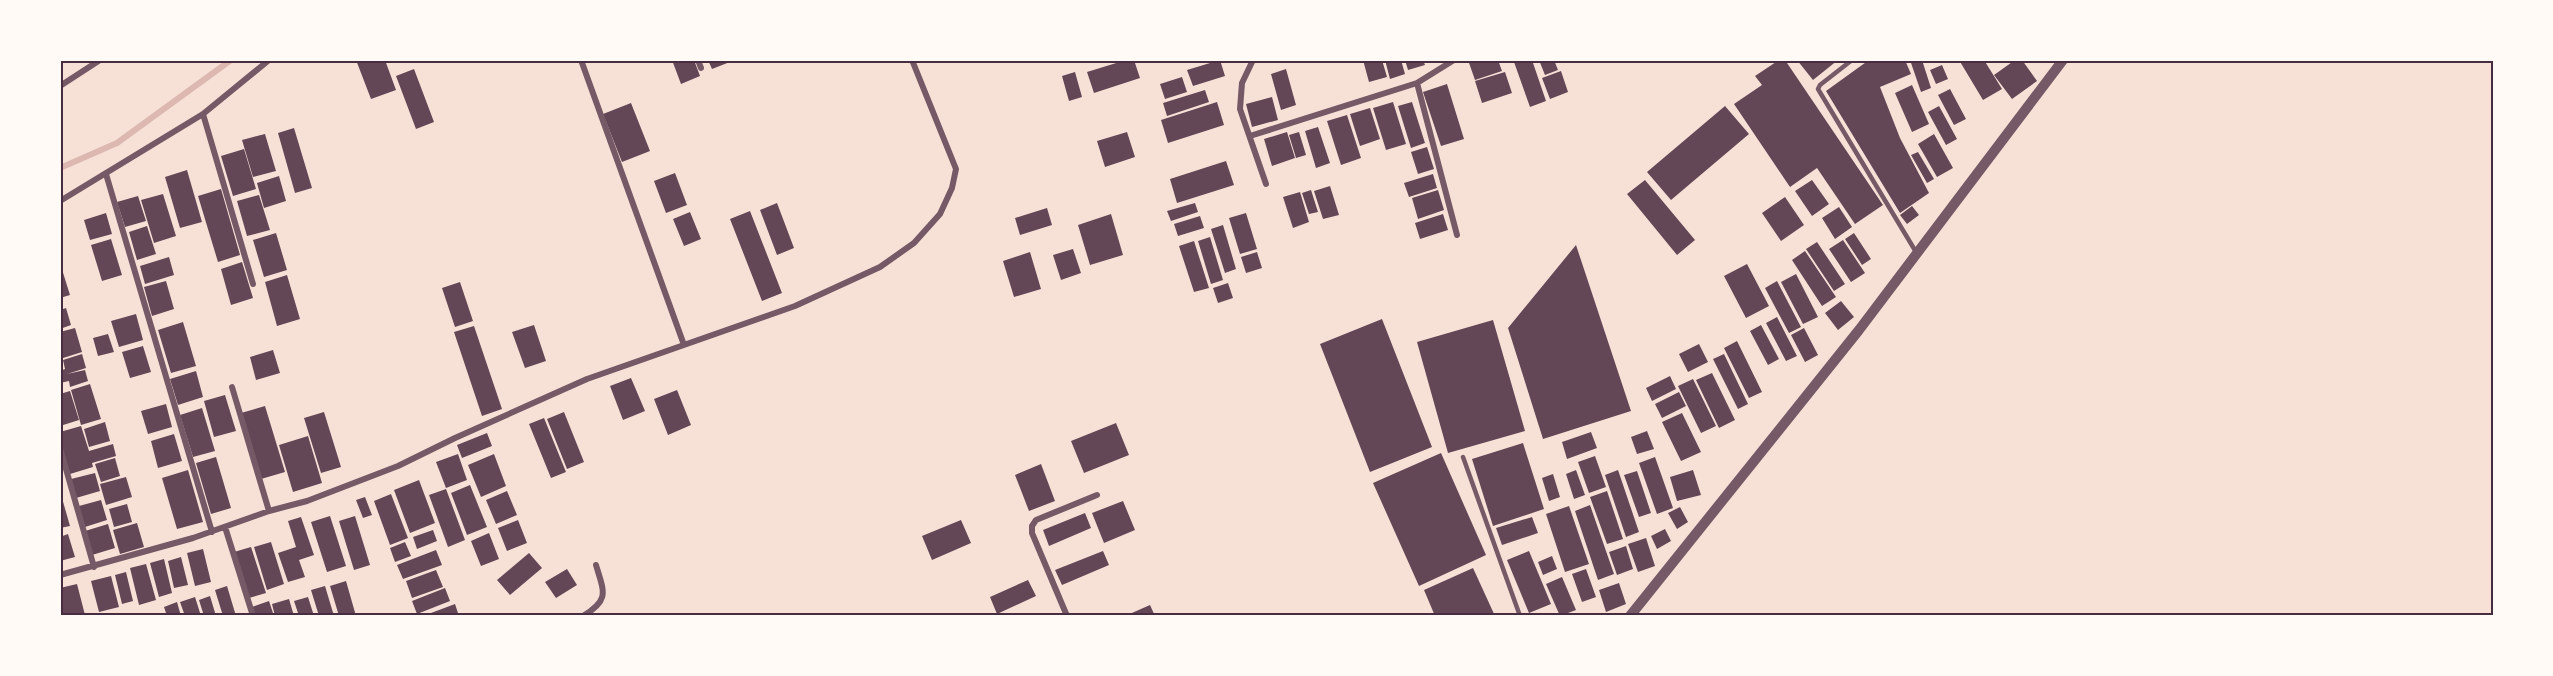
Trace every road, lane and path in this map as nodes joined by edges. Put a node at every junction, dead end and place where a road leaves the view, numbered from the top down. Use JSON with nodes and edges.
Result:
{"nodes":[{"id":1,"x":100,"y":60,"type":"edge"},
{"id":2,"x":268,"y":60,"type":"edge"},
{"id":3,"x":580,"y":60,"type":"edge"},
{"id":4,"x":698,"y":60,"type":"edge"},
{"id":5,"x":912,"y":60,"type":"edge"},
{"id":6,"x":1253,"y":60,"type":"edge"},
{"id":7,"x":1454,"y":60,"type":"edge"},
{"id":8,"x":1852,"y":60,"type":"edge"},
{"id":9,"x":2063,"y":60,"type":"edge"},
{"id":10,"x":701,"y":68,"type":"dead end"},
{"id":11,"x":1417,"y":83,"type":"junction"},
{"id":12,"x":60,"y":86,"type":"edge"},
{"id":13,"x":203,"y":114,"type":"junction"},
{"id":14,"x":1250,"y":136,"type":"junction"},
{"id":15,"x":106,"y":174,"type":"junction"},
{"id":16,"x":1266,"y":184,"type":"dead end"},
{"id":17,"x":60,"y":201,"type":"edge"},
{"id":18,"x":1457,"y":236,"type":"dead end"},
{"id":19,"x":1917,"y":254,"type":"junction"},
{"id":20,"x":253,"y":284,"type":"dead end"},
{"id":21,"x":684,"y":345,"type":"junction"},
{"id":22,"x":232,"y":387,"type":"dead end"},
{"id":23,"x":60,"y":448,"type":"edge"},
{"id":24,"x":1463,"y":457,"type":"dead end"},
{"id":25,"x":1097,"y":495,"type":"dead end"},
{"id":26,"x":269,"y":511,"type":"junction"},
{"id":27,"x":225,"y":527,"type":"junction"},
{"id":28,"x":212,"y":532,"type":"junction"},
{"id":29,"x":596,"y":566,"type":"dead end"},
{"id":30,"x":94,"y":567,"type":"junction"},
{"id":31,"x":60,"y":575,"type":"edge"},
{"id":32,"x":253,"y":616,"type":"edge"},
{"id":33,"x":583,"y":616,"type":"edge"},
{"id":34,"x":1067,"y":616,"type":"edge"},
{"id":35,"x":1520,"y":616,"type":"edge"},
{"id":36,"x":1630,"y":616,"type":"edge"}],
"edges":[{"from":1,"to":12,"type":"street"},
{"from":2,"to":13,"type":"street"},
{"from":3,"to":21,"type":"street"},
{"from":4,"to":10,"type":"street"},
{"from":5,"to":21,"type":"street"},
{"from":6,"to":14,"type":"street"},
{"from":7,"to":11,"type":"street"},
{"from":8,"to":19,"type":"lane"},
{"from":9,"to":19,"type":"street"},
{"from":11,"to":14,"type":"street"},
{"from":11,"to":18,"type":"street"},
{"from":13,"to":15,"type":"street"},
{"from":13,"to":20,"type":"street"},
{"from":14,"to":16,"type":"street"},
{"from":15,"to":17,"type":"street"},
{"from":15,"to":28,"type":"street"},
{"from":19,"to":36,"type":"street"},
{"from":21,"to":26,"type":"street"},
{"from":22,"to":26,"type":"street"},
{"from":23,"to":30,"type":"street"},
{"from":24,"to":35,"type":"lane"},
{"from":25,"to":34,"type":"street"},
{"from":26,"to":27,"type":"street"},
{"from":27,"to":28,"type":"street"},
{"from":27,"to":32,"type":"street"},
{"from":28,"to":30,"type":"street"},
{"from":29,"to":33,"type":"street"},
{"from":30,"to":31,"type":"street"}]}
